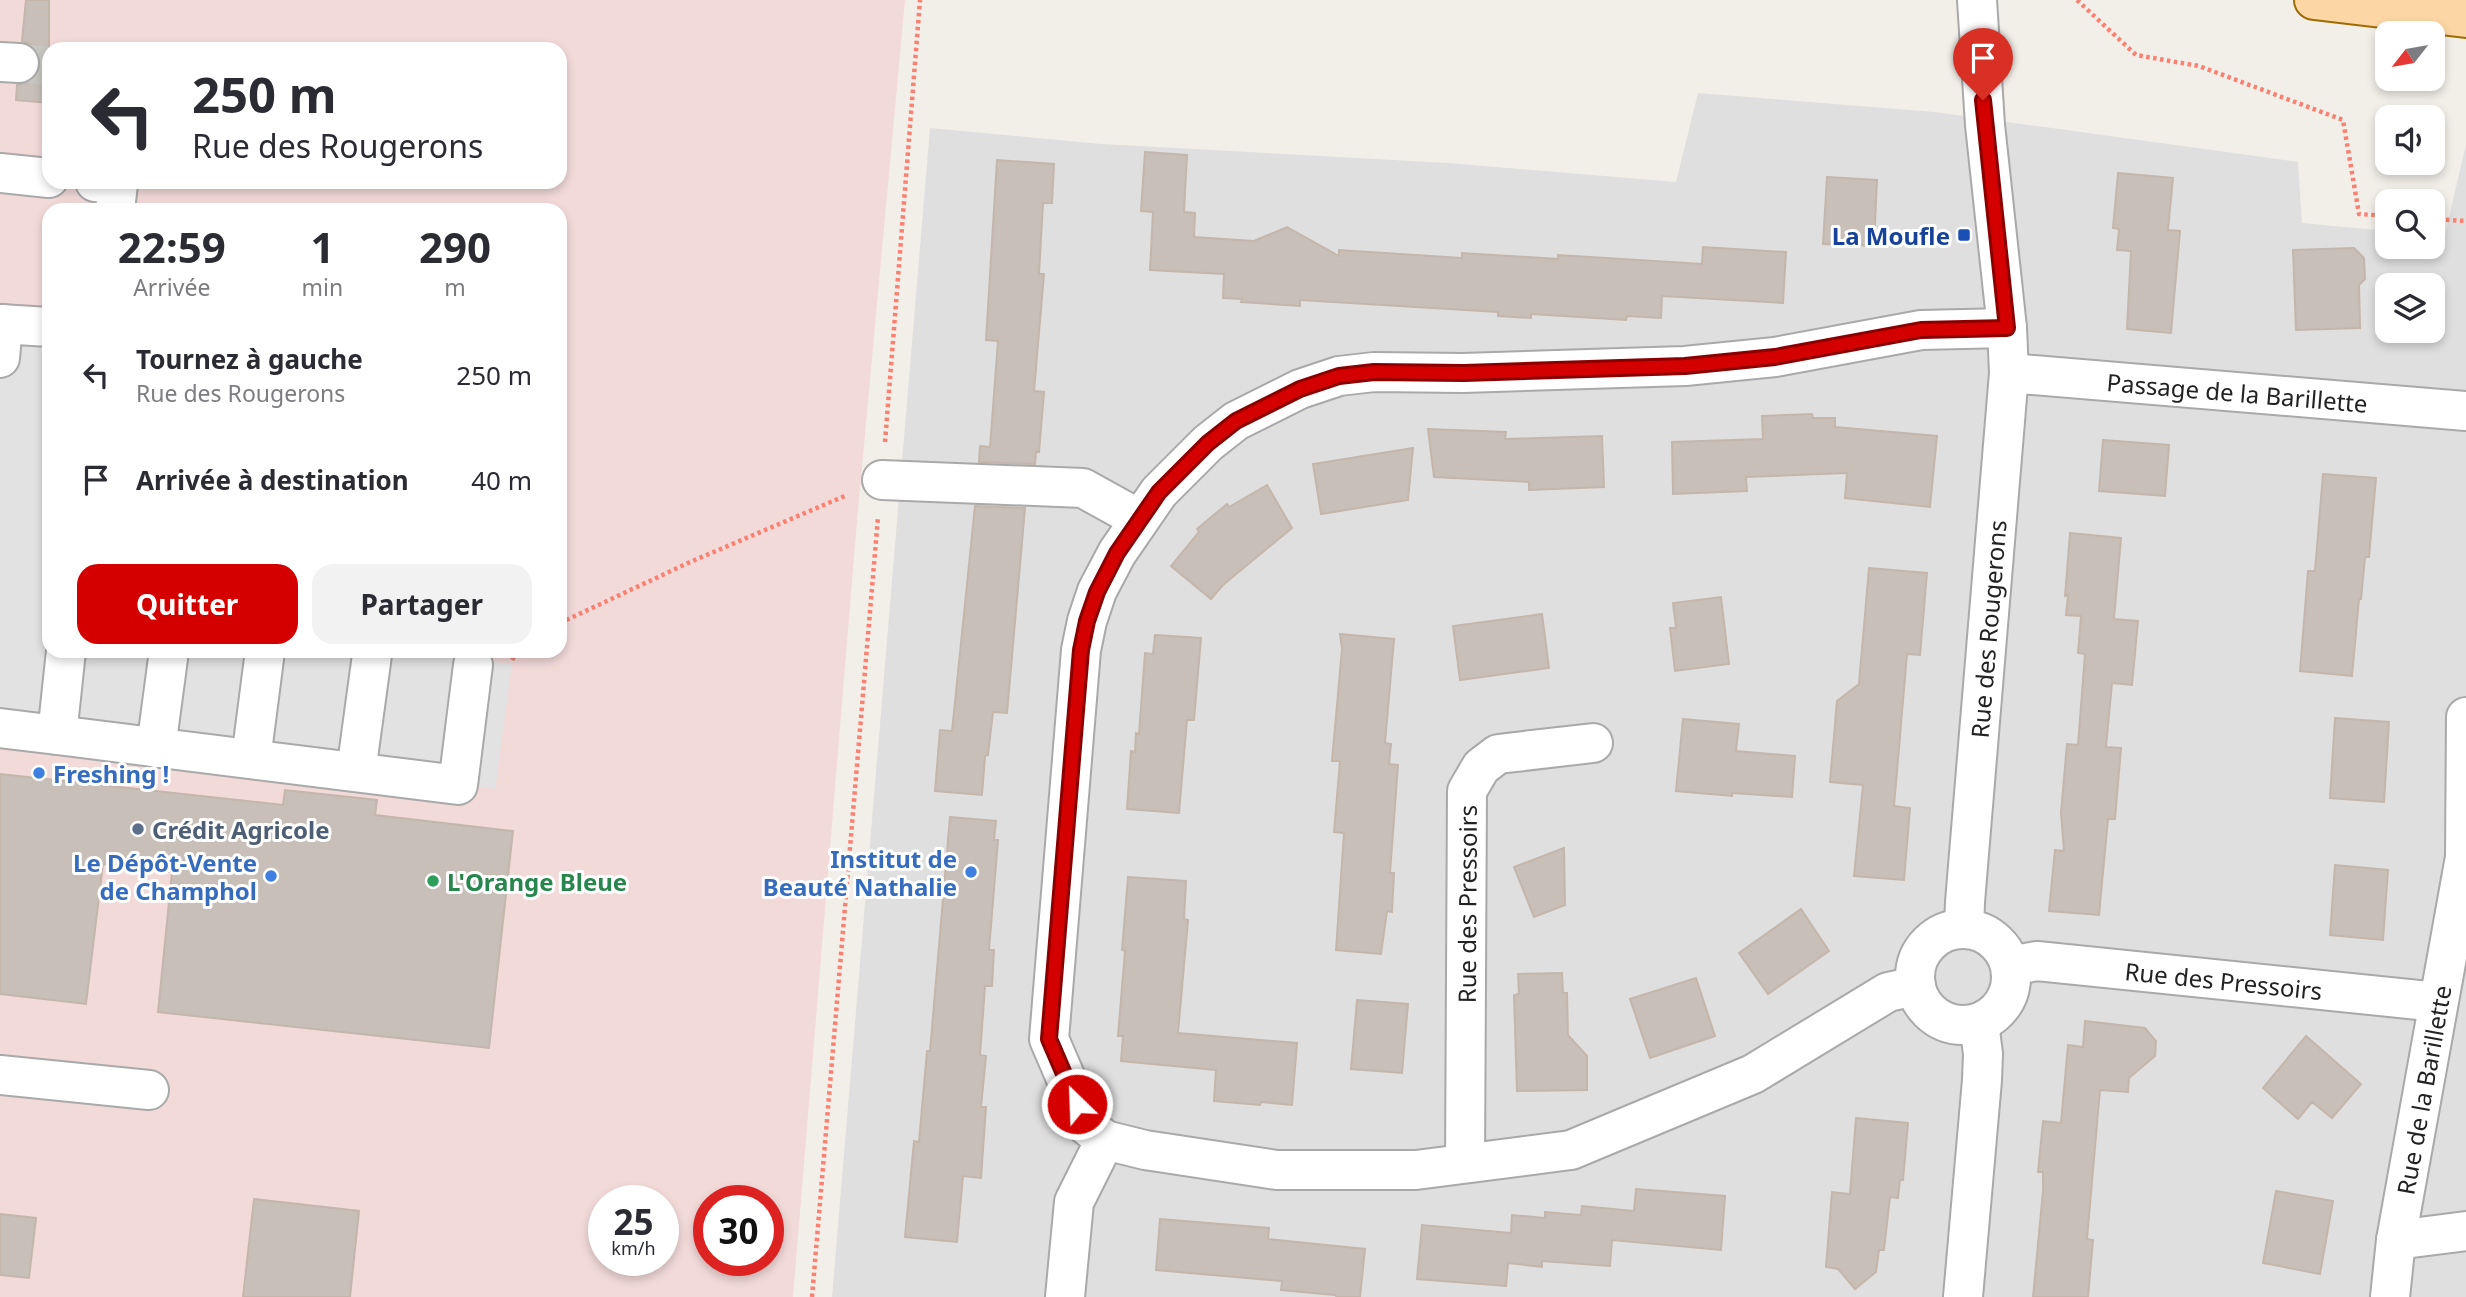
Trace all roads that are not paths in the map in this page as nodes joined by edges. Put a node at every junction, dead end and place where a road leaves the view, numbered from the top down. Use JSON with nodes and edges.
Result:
{"nodes":[{"id":1,"x":1977,"y":0,"type":"edge"},
{"id":2,"x":2314,"y":0,"type":"edge"},
{"id":3,"x":2466,"y":18,"type":"edge"},
{"id":4,"x":0,"y":173,"type":"edge"},
{"id":5,"x":42,"y":177,"type":"edge"},
{"id":6,"x":42,"y":328,"type":"edge"},
{"id":7,"x":2007,"y":328,"type":"junction"},
{"id":8,"x":1,"y":335,"type":"edge"},
{"id":9,"x":2009,"y":373,"type":"junction"},
{"id":10,"x":2466,"y":411,"type":"edge"},
{"id":11,"x":881,"y":480,"type":"road end"},
{"id":12,"x":1139,"y":519,"type":"junction"},
{"id":13,"x":65,"y":658,"type":"edge"},
{"id":14,"x":168,"y":658,"type":"edge"},
{"id":15,"x":264,"y":658,"type":"edge"},
{"id":16,"x":371,"y":658,"type":"edge"},
{"id":17,"x":473,"y":665,"type":"dead end"},
{"id":18,"x":2466,"y":717,"type":"edge"},
{"id":19,"x":0,"y":728,"type":"edge"},
{"id":20,"x":57,"y":735,"type":"junction"},
{"id":21,"x":1593,"y":743,"type":"dead end"},
{"id":22,"x":156,"y":748,"type":"junction"},
{"id":23,"x":251,"y":759,"type":"junction"},
{"id":24,"x":356,"y":772,"type":"junction"},
{"id":25,"x":1965,"y":929,"type":"junction"},
{"id":26,"x":2010,"y":966,"type":"junction"},
{"id":27,"x":1916,"y":986,"type":"junction"},
{"id":28,"x":2438,"y":1002,"type":"junction"},
{"id":29,"x":1979,"y":1023,"type":"junction"},
{"id":30,"x":0,"y":1075,"type":"edge"},
{"id":31,"x":149,"y":1090,"type":"dead end"},
{"id":32,"x":1105,"y":1140,"type":"junction"},
{"id":33,"x":1465,"y":1163,"type":"junction"},
{"id":34,"x":2466,"y":1231,"type":"edge"},
{"id":35,"x":2396,"y":1240,"type":"junction"},
{"id":36,"x":1065,"y":1297,"type":"edge"},
{"id":37,"x":1963,"y":1297,"type":"edge"},
{"id":38,"x":2390,"y":1297,"type":"edge"}],
"edges":[{"from":1,"to":7,"type":"street","name":"Rue des Rougerons"},
{"from":2,"to":3,"type":"main road"},
{"from":4,"to":5,"type":"street"},
{"from":6,"to":8,"type":"street"},
{"from":7,"to":9,"type":"street","name":"Rue des Rougerons"},
{"from":7,"to":12,"type":"street"},
{"from":9,"to":10,"type":"street","name":"Passage de la Barillette"},
{"from":9,"to":25,"type":"street","name":"Rue des Rougerons"},
{"from":11,"to":12,"type":"street"},
{"from":12,"to":32,"type":"street"},
{"from":13,"to":20,"type":"street"},
{"from":14,"to":22,"type":"street"},
{"from":15,"to":23,"type":"street"},
{"from":16,"to":24,"type":"street"},
{"from":17,"to":24,"type":"street"},
{"from":18,"to":28,"type":"street","name":"Rue de la Barillette"},
{"from":19,"to":20,"type":"street"},
{"from":20,"to":22,"type":"street"},
{"from":21,"to":33,"type":"street","name":"Rue des Pressoirs"},
{"from":22,"to":23,"type":"street"},
{"from":23,"to":24,"type":"street"},
{"from":25,"to":26,"type":"street"},
{"from":25,"to":27,"type":"street"},
{"from":26,"to":28,"type":"street","name":"Rue des Pressoirs"},
{"from":26,"to":29,"type":"street"},
{"from":27,"to":29,"type":"street"},
{"from":27,"to":33,"type":"street"},
{"from":28,"to":35,"type":"street","name":"Rue de la Barillette"},
{"from":29,"to":37,"type":"street"},
{"from":30,"to":31,"type":"street"},
{"from":32,"to":33,"type":"street"},
{"from":32,"to":36,"type":"street"},
{"from":34,"to":35,"type":"street"},
{"from":35,"to":38,"type":"street","name":"Rue de la Barillette"}]}
